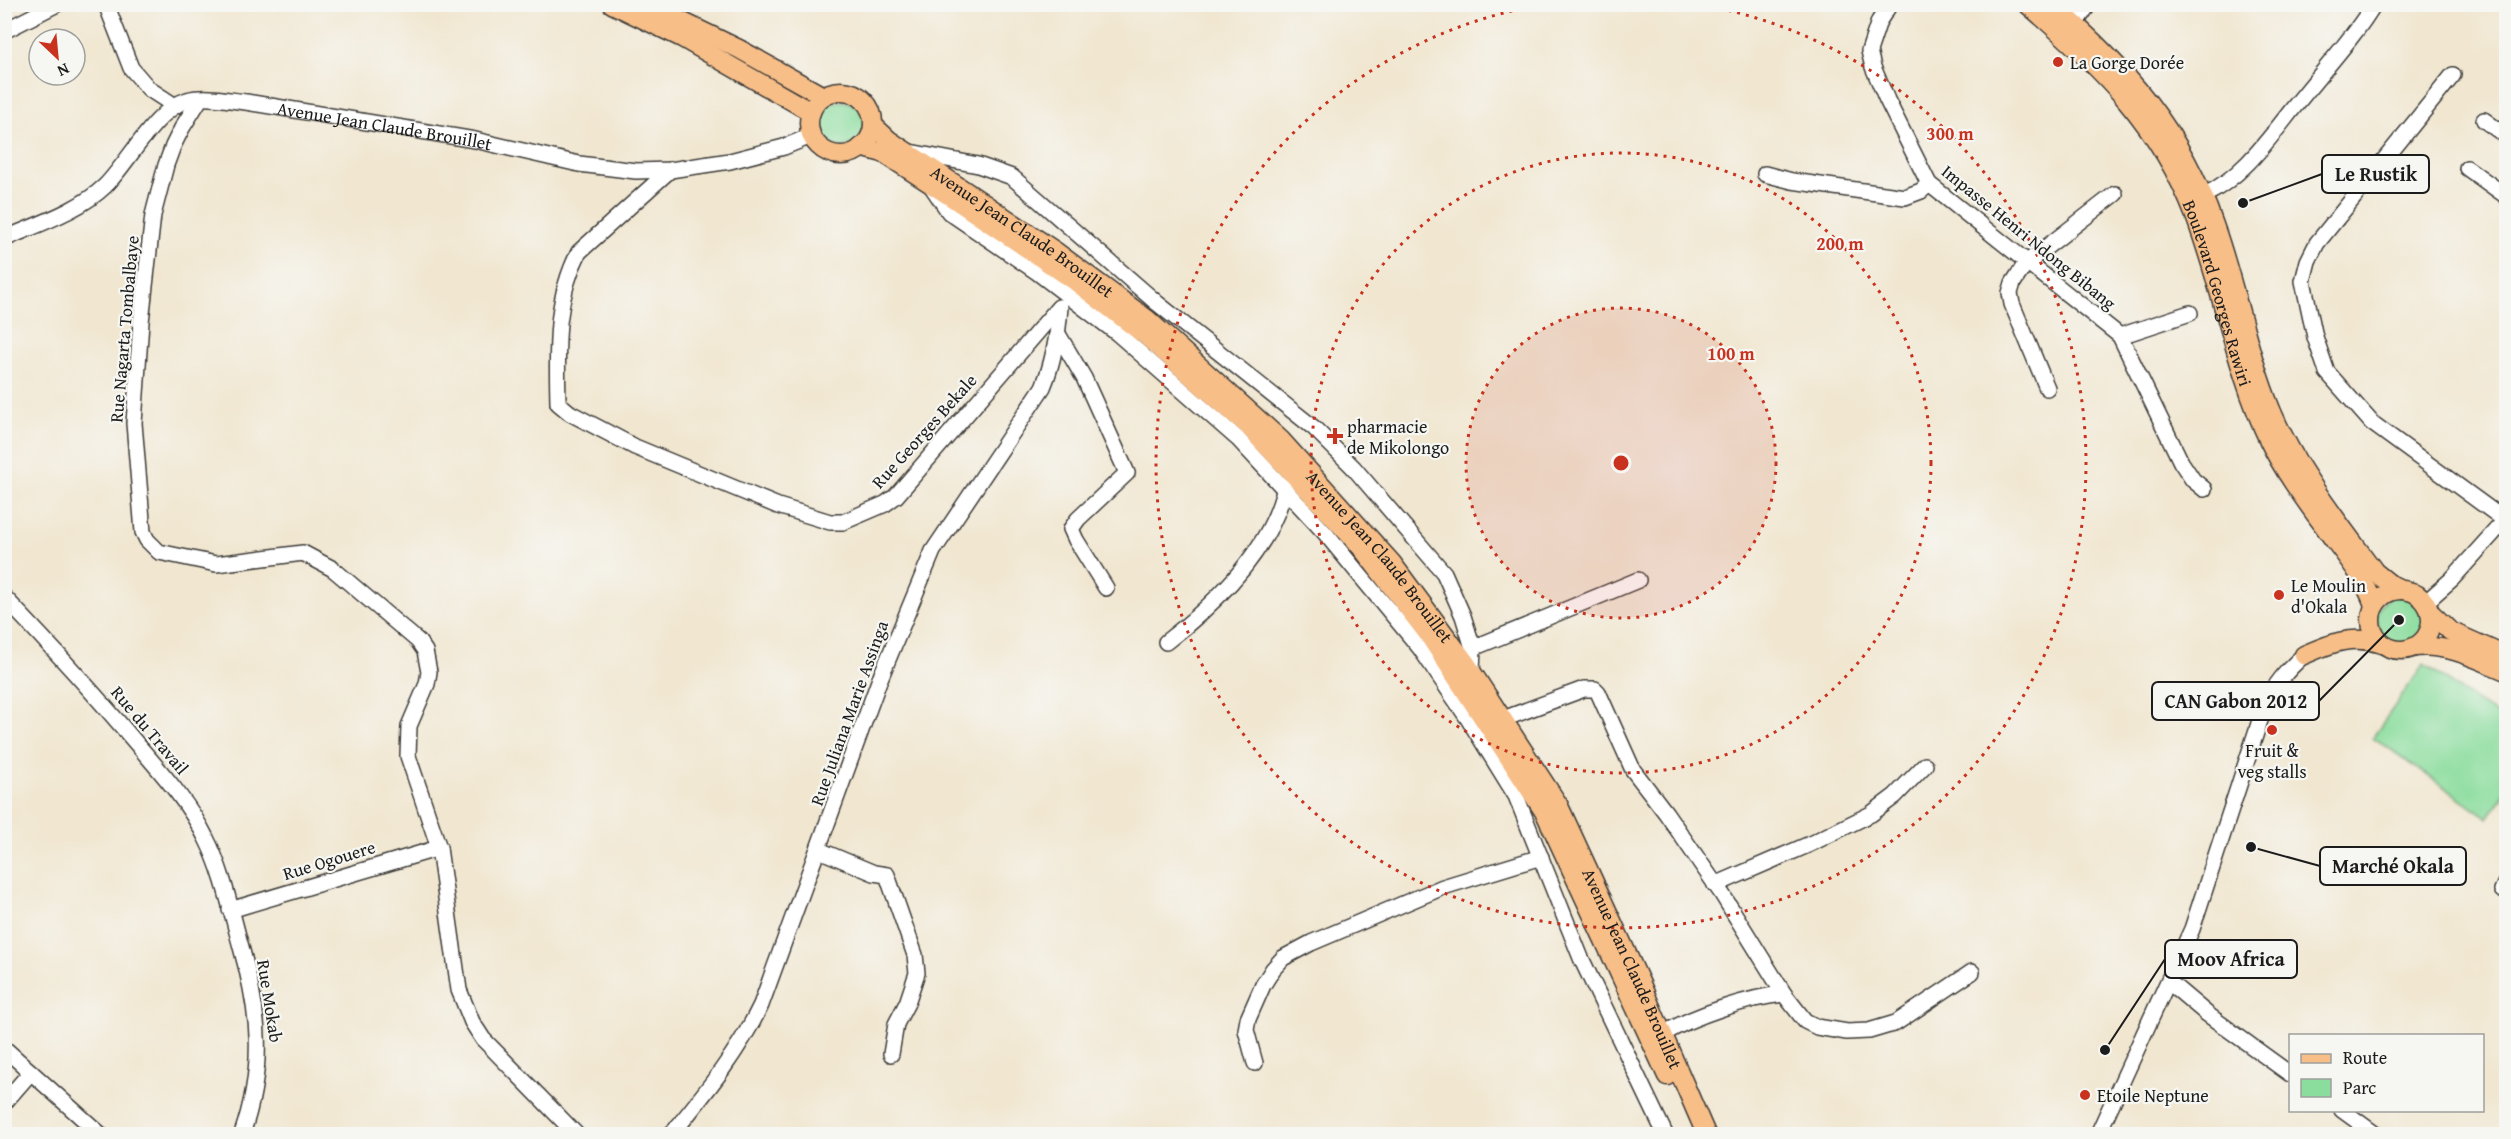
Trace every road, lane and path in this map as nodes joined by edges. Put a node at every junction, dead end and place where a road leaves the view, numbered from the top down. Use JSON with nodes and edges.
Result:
{"nodes":[{"id":1,"x":57,"y":4,"type":"edge"},
{"id":2,"x":106,"y":4,"type":"edge"},
{"id":3,"x":612,"y":4,"type":"edge"},
{"id":4,"x":646,"y":4,"type":"edge"},
{"id":5,"x":1890,"y":4,"type":"edge"},
{"id":6,"x":2027,"y":4,"type":"edge"},
{"id":7,"x":2052,"y":4,"type":"edge"},
{"id":8,"x":2089,"y":4,"type":"edge"},
{"id":9,"x":2374,"y":4,"type":"edge"},
{"id":10,"x":2075,"y":24,"type":"junction"},
{"id":11,"x":4,"y":31,"type":"edge"},
{"id":12,"x":2453,"y":75,"type":"dead end"},
{"id":13,"x":823,"y":96,"type":"junction"},
{"id":14,"x":200,"y":99,"type":"junction"},
{"id":15,"x":175,"y":106,"type":"junction"},
{"id":16,"x":811,"y":112,"type":"junction"},
{"id":17,"x":2484,"y":120,"type":"dead end"},
{"id":18,"x":874,"y":126,"type":"junction"},
{"id":19,"x":811,"y":136,"type":"junction"},
{"id":20,"x":2506,"y":136,"type":"edge"},
{"id":21,"x":861,"y":147,"type":"junction"},
{"id":22,"x":910,"y":152,"type":"junction"},
{"id":23,"x":2467,"y":168,"type":"dead end"},
{"id":24,"x":670,"y":170,"type":"junction"},
{"id":25,"x":1765,"y":174,"type":"dead end"},
{"id":26,"x":930,"y":184,"type":"junction"},
{"id":27,"x":1929,"y":184,"type":"junction"},
{"id":28,"x":2115,"y":194,"type":"dead end"},
{"id":29,"x":2203,"y":196,"type":"junction"},
{"id":30,"x":2506,"y":196,"type":"edge"},
{"id":31,"x":4,"y":239,"type":"edge"},
{"id":32,"x":2026,"y":262,"type":"junction"},
{"id":33,"x":1064,"y":301,"type":"junction"},
{"id":34,"x":2190,"y":313,"type":"dead end"},
{"id":35,"x":1058,"y":334,"type":"junction"},
{"id":36,"x":2120,"y":336,"type":"junction"},
{"id":37,"x":2047,"y":388,"type":"dead end"},
{"id":38,"x":1285,"y":487,"type":"junction"},
{"id":39,"x":2204,"y":489,"type":"dead end"},
{"id":40,"x":2506,"y":520,"type":"edge"},
{"id":41,"x":1638,"y":580,"type":"dead end"},
{"id":42,"x":1106,"y":588,"type":"dead end"},
{"id":43,"x":2403,"y":590,"type":"junction"},
{"id":44,"x":4,"y":597,"type":"edge"},
{"id":45,"x":2428,"y":607,"type":"junction"},
{"id":46,"x":2373,"y":609,"type":"junction"},
{"id":47,"x":1166,"y":642,"type":"dead end"},
{"id":48,"x":2382,"y":644,"type":"junction"},
{"id":49,"x":2414,"y":647,"type":"junction"},
{"id":50,"x":1473,"y":648,"type":"junction"},
{"id":51,"x":2304,"y":655,"type":"junction"},
{"id":52,"x":2506,"y":656,"type":"edge"},
{"id":53,"x":2506,"y":671,"type":"edge"},
{"id":54,"x":1472,"y":672,"type":"junction"},
{"id":55,"x":1503,"y":719,"type":"junction"},
{"id":56,"x":1925,"y":765,"type":"dead end"},
{"id":57,"x":439,"y":848,"type":"junction"},
{"id":58,"x":819,"y":850,"type":"junction"},
{"id":59,"x":1541,"y":857,"type":"junction"},
{"id":60,"x":1714,"y":885,"type":"junction"},
{"id":61,"x":230,"y":910,"type":"junction"},
{"id":62,"x":1972,"y":972,"type":"dead end"},
{"id":63,"x":2169,"y":982,"type":"junction"},
{"id":64,"x":1784,"y":994,"type":"junction"},
{"id":65,"x":1663,"y":1034,"type":"junction"},
{"id":66,"x":4,"y":1048,"type":"edge"},
{"id":67,"x":891,"y":1054,"type":"dead end"},
{"id":68,"x":1255,"y":1063,"type":"dead end"},
{"id":69,"x":31,"y":1072,"type":"junction"},
{"id":70,"x":2289,"y":1073,"type":"edge"},
{"id":71,"x":4,"y":1103,"type":"edge"},
{"id":72,"x":2345,"y":1112,"type":"edge"},
{"id":73,"x":98,"y":1134,"type":"edge"},
{"id":74,"x":242,"y":1134,"type":"edge"},
{"id":75,"x":576,"y":1134,"type":"edge"},
{"id":76,"x":672,"y":1134,"type":"edge"},
{"id":77,"x":1665,"y":1134,"type":"edge"},
{"id":78,"x":1693,"y":1134,"type":"edge"},
{"id":79,"x":1706,"y":1134,"type":"edge"},
{"id":80,"x":2098,"y":1134,"type":"edge"},
{"id":81,"x":2375,"y":1134,"type":"edge"}],
"edges":[{"from":1,"to":11,"type":"street"},
{"from":2,"to":15,"type":"street"},
{"from":3,"to":16,"type":"main road"},
{"from":4,"to":13,"type":"main road"},
{"from":5,"to":27,"type":"street","name":"Impasse Henri Ndong Bibang"},
{"from":6,"to":46,"type":"main road","name":"Boulevard Georges Rawiri"},
{"from":7,"to":10,"type":"main road","name":"Boulevard Georges Rawiri"},
{"from":8,"to":10,"type":"street"},
{"from":9,"to":29,"type":"street"},
{"from":10,"to":29,"type":"main road","name":"Boulevard Georges Rawiri"},
{"from":12,"to":40,"type":"street"},
{"from":13,"to":16,"type":"main road"},
{"from":13,"to":18,"type":"main road"},
{"from":14,"to":15,"type":"street","name":"Avenue Jean Claude Brouillet"},
{"from":14,"to":24,"type":"street","name":"Avenue Jean Claude Brouillet"},
{"from":14,"to":57,"type":"street","name":"Rue Nagarta Tombalbaye"},
{"from":15,"to":31,"type":"street","name":"Avenue Jean Claude Brouillet"},
{"from":16,"to":19,"type":"main road"},
{"from":17,"to":20,"type":"street"},
{"from":18,"to":21,"type":"main road"},
{"from":18,"to":22,"type":"main road","name":"Avenue Jean Claude Brouillet"},
{"from":19,"to":21,"type":"main road"},
{"from":19,"to":24,"type":"street","name":"Avenue Jean Claude Brouillet"},
{"from":21,"to":26,"type":"main road","name":"Avenue Jean Claude Brouillet"},
{"from":22,"to":50,"type":"street"},
{"from":22,"to":54,"type":"main road","name":"Avenue Jean Claude Brouillet"},
{"from":23,"to":30,"type":"street"},
{"from":24,"to":33,"type":"street","name":"Rue Georges Bekale"},
{"from":25,"to":27,"type":"street"},
{"from":26,"to":33,"type":"street"},
{"from":26,"to":78,"type":"main road","name":"Avenue Jean Claude Brouillet"},
{"from":27,"to":32,"type":"street","name":"Impasse Henri Ndong Bibang"},
{"from":28,"to":32,"type":"street"},
{"from":29,"to":43,"type":"main road","name":"Boulevard Georges Rawiri"},
{"from":32,"to":36,"type":"street","name":"Impasse Henri Ndong Bibang"},
{"from":32,"to":37,"type":"street"},
{"from":33,"to":35,"type":"street","name":"Rue Juliana Marie Assinga"},
{"from":33,"to":38,"type":"street"},
{"from":34,"to":36,"type":"street"},
{"from":35,"to":42,"type":"street"},
{"from":35,"to":58,"type":"street","name":"Rue Juliana Marie Assinga"},
{"from":36,"to":39,"type":"street","name":"Impasse Henri Ndong Bibang"},
{"from":38,"to":47,"type":"street"},
{"from":38,"to":59,"type":"street"},
{"from":40,"to":45,"type":"street"},
{"from":41,"to":50,"type":"street"},
{"from":43,"to":45,"type":"main road"},
{"from":43,"to":46,"type":"main road"},
{"from":44,"to":61,"type":"street","name":"Rue du Travail"},
{"from":45,"to":49,"type":"main road"},
{"from":45,"to":52,"type":"main road"},
{"from":46,"to":48,"type":"main road"},
{"from":46,"to":51,"type":"main road"},
{"from":48,"to":49,"type":"main road"},
{"from":48,"to":51,"type":"main road"},
{"from":49,"to":53,"type":"main road"},
{"from":50,"to":54,"type":"street"},
{"from":51,"to":63,"type":"street"},
{"from":54,"to":55,"type":"main road","name":"Avenue Jean Claude Brouillet"},
{"from":55,"to":60,"type":"street"},
{"from":55,"to":65,"type":"main road","name":"Avenue Jean Claude Brouillet"},
{"from":56,"to":60,"type":"street"},
{"from":57,"to":61,"type":"street","name":"Rue Ogouere"},
{"from":57,"to":75,"type":"street","name":"Rue Nagarta Tombalbaye"},
{"from":58,"to":67,"type":"street"},
{"from":58,"to":76,"type":"street","name":"Rue Juliana Marie Assinga"},
{"from":59,"to":68,"type":"street"},
{"from":59,"to":77,"type":"street"},
{"from":60,"to":64,"type":"street"},
{"from":61,"to":74,"type":"street","name":"Rue Mokab"},
{"from":62,"to":64,"type":"street"},
{"from":63,"to":70,"type":"street"},
{"from":63,"to":80,"type":"street"},
{"from":64,"to":65,"type":"street"},
{"from":65,"to":79,"type":"main road","name":"Avenue Jean Claude Brouillet"},
{"from":66,"to":69,"type":"street"},
{"from":69,"to":71,"type":"street"},
{"from":69,"to":73,"type":"street"},
{"from":72,"to":81,"type":"street"}]}
